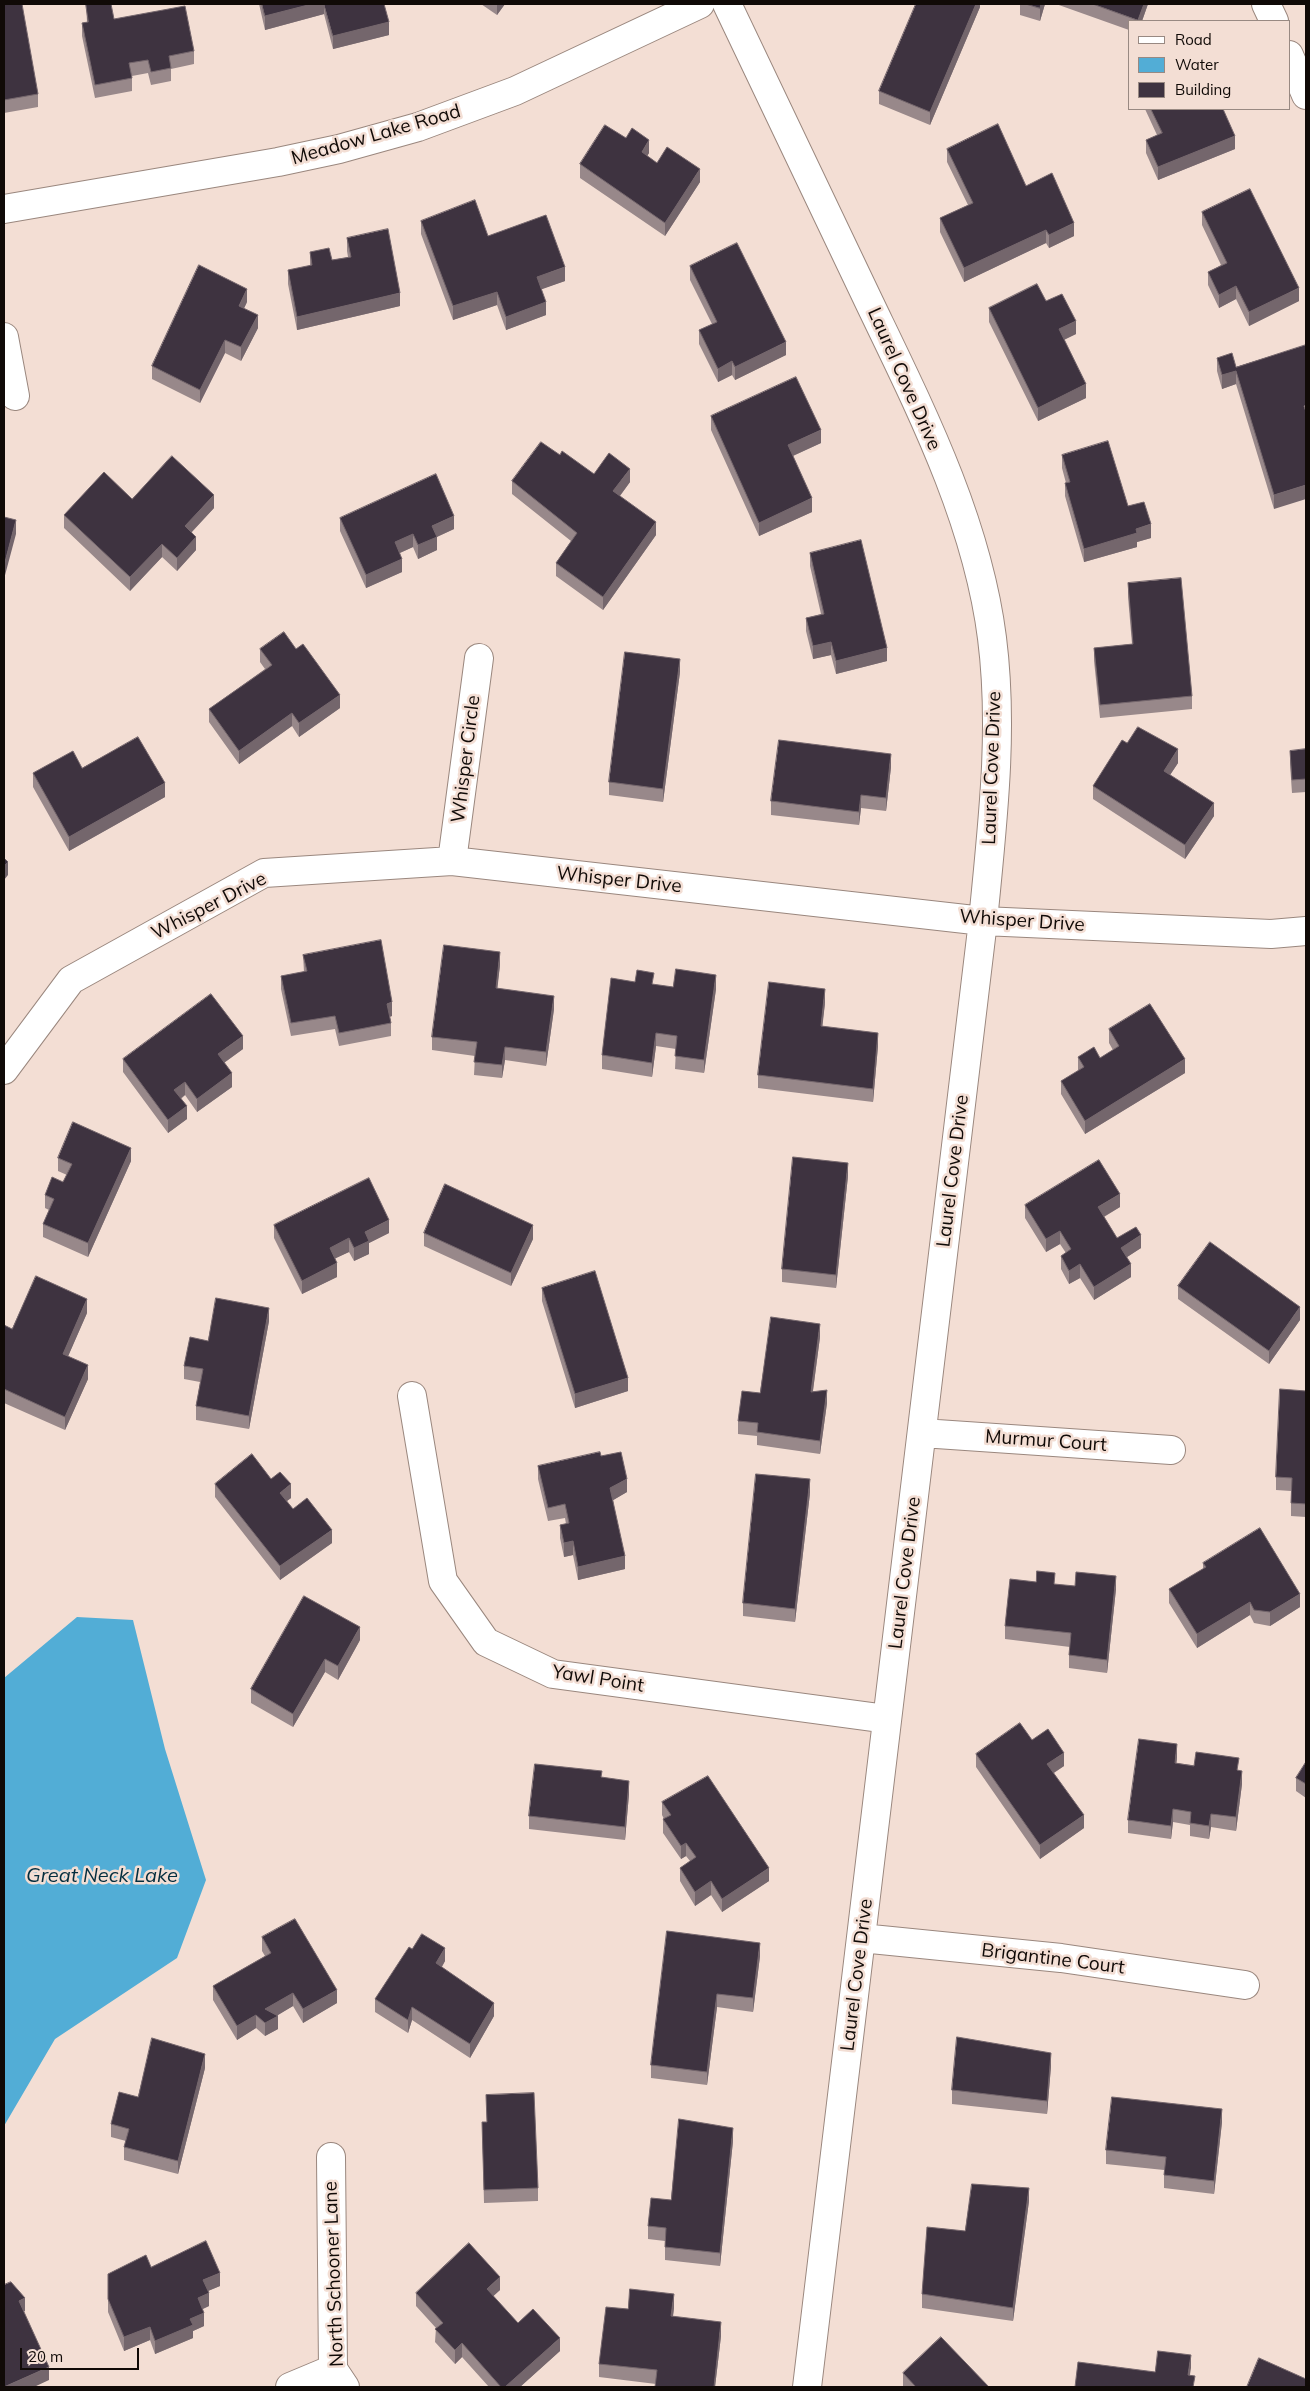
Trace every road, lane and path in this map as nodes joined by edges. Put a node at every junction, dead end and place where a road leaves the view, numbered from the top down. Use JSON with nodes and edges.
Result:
{"nodes":[{"id":1,"x":700,"y":4,"type":"edge"},
{"id":2,"x":727,"y":4,"type":"edge"},
{"id":3,"x":1266,"y":4,"type":"edge"},
{"id":4,"x":1274,"y":20,"type":"edge"},
{"id":5,"x":1290,"y":58,"type":"edge"},
{"id":6,"x":1306,"y":95,"type":"edge"},
{"id":7,"x":4,"y":209,"type":"edge"},
{"id":8,"x":4,"y":337,"type":"edge"},
{"id":9,"x":15,"y":396,"type":"dead end"},
{"id":10,"x":479,"y":658,"type":"dead end"},
{"id":11,"x":452,"y":861,"type":"junction"},
{"id":12,"x":983,"y":921,"type":"junction"},
{"id":13,"x":1306,"y":931,"type":"edge"},
{"id":14,"x":4,"y":1070,"type":"edge"},
{"id":15,"x":412,"y":1396,"type":"dead end"},
{"id":16,"x":922,"y":1432,"type":"junction"},
{"id":17,"x":1171,"y":1450,"type":"dead end"},
{"id":18,"x":887,"y":1719,"type":"junction"},
{"id":19,"x":862,"y":1938,"type":"junction"},
{"id":20,"x":1245,"y":1985,"type":"dead end"},
{"id":21,"x":331,"y":2157,"type":"dead end"},
{"id":22,"x":339,"y":2378,"type":"edge"},
{"id":23,"x":290,"y":2387,"type":"edge"},
{"id":24,"x":808,"y":2387,"type":"edge"}],
"edges":[{"from":1,"to":7,"type":"street","name":"Meadow Lake Road"},
{"from":2,"to":12,"type":"street","name":"Laurel Cove Drive"},
{"from":3,"to":4,"type":"street"},
{"from":5,"to":6,"type":"street"},
{"from":8,"to":9,"type":"street"},
{"from":10,"to":11,"type":"street","name":"Whisper Circle"},
{"from":11,"to":12,"type":"street","name":"Whisper Drive"},
{"from":11,"to":14,"type":"street","name":"Whisper Drive"},
{"from":12,"to":13,"type":"street","name":"Whisper Drive"},
{"from":12,"to":16,"type":"street","name":"Laurel Cove Drive"},
{"from":15,"to":18,"type":"street","name":"Yawl Point"},
{"from":16,"to":17,"type":"street","name":"Murmur Court"},
{"from":16,"to":18,"type":"street","name":"Laurel Cove Drive"},
{"from":18,"to":19,"type":"street","name":"Laurel Cove Drive"},
{"from":19,"to":20,"type":"street","name":"Brigantine Court"},
{"from":19,"to":24,"type":"street","name":"Laurel Cove Drive"},
{"from":21,"to":22,"type":"street","name":"North Schooner Lane"},
{"from":22,"to":23,"type":"street"}]}
